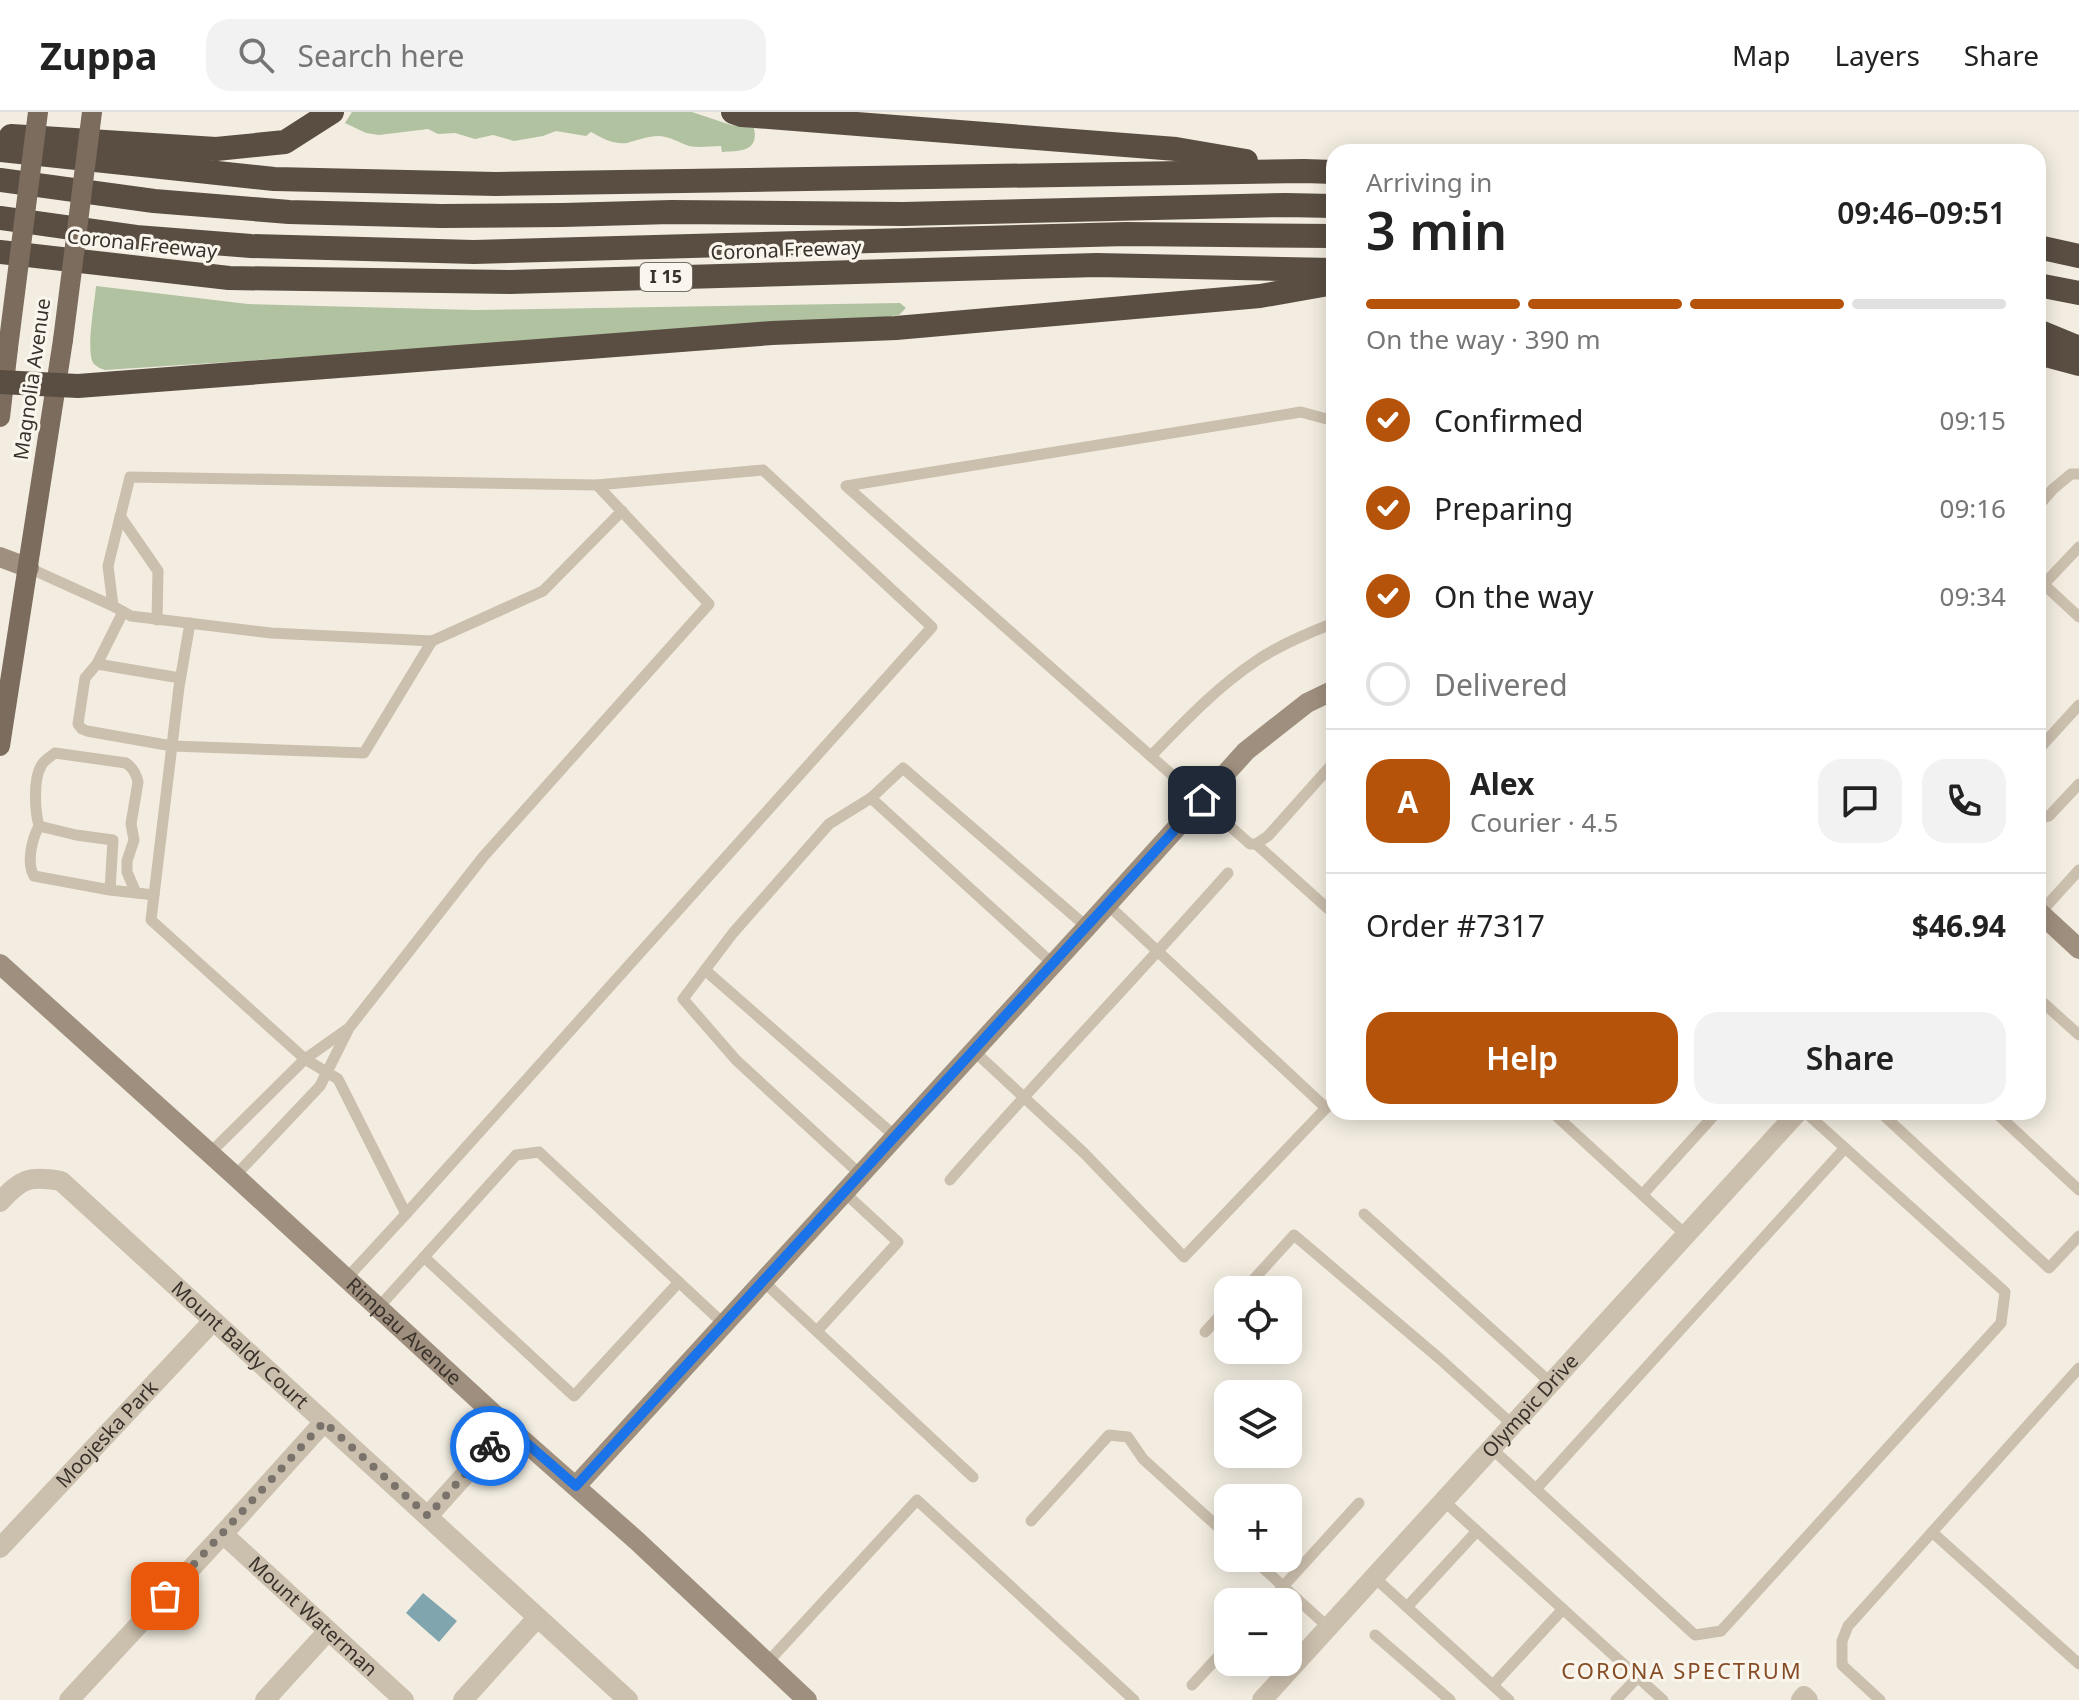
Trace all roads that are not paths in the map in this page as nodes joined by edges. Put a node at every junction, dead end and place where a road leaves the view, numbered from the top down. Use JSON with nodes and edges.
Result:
{"nodes":[{"id":1,"x":38,"y":112,"type":"edge"},
{"id":2,"x":92,"y":112,"type":"edge"},
{"id":3,"x":332,"y":112,"type":"edge"},
{"id":4,"x":733,"y":112,"type":"edge"},
{"id":5,"x":0,"y":135,"type":"edge"},
{"id":6,"x":0,"y":150,"type":"edge"},
{"id":7,"x":1304,"y":171,"type":"junction"},
{"id":8,"x":1326,"y":172,"type":"edge"},
{"id":9,"x":0,"y":180,"type":"edge"},
{"id":10,"x":1326,"y":206,"type":"edge"},
{"id":11,"x":0,"y":218,"type":"edge"},
{"id":12,"x":1326,"y":236,"type":"edge"},
{"id":13,"x":2046,"y":249,"type":"edge"},
{"id":14,"x":0,"y":252,"type":"edge"},
{"id":15,"x":2079,"y":256,"type":"edge"},
{"id":16,"x":1326,"y":270,"type":"edge"},
{"id":17,"x":1326,"y":284,"type":"edge"},
{"id":18,"x":2046,"y":287,"type":"edge"},
{"id":19,"x":2079,"y":293,"type":"edge"},
{"id":20,"x":2046,"y":324,"type":"edge"},
{"id":21,"x":2079,"y":332,"type":"edge"},
{"id":22,"x":2046,"y":334,"type":"edge"},
{"id":23,"x":2079,"y":348,"type":"edge"},
{"id":24,"x":2046,"y":355,"type":"edge"},
{"id":25,"x":2079,"y":364,"type":"edge"},
{"id":26,"x":2,"y":382,"type":"edge"},
{"id":27,"x":55,"y":384,"type":"junction"},
{"id":28,"x":0,"y":417,"type":"edge"},
{"id":29,"x":1326,"y":419,"type":"edge"},
{"id":30,"x":2079,"y":474,"type":"edge"},
{"id":31,"x":597,"y":485,"type":"junction"},
{"id":32,"x":2046,"y":497,"type":"edge"},
{"id":33,"x":622,"y":511,"type":"junction"},
{"id":34,"x":120,"y":516,"type":"junction"},
{"id":35,"x":2079,"y":547,"type":"edge"},
{"id":36,"x":0,"y":557,"type":"edge"},
{"id":37,"x":29,"y":568,"type":"junction"},
{"id":38,"x":2046,"y":577,"type":"edge"},
{"id":39,"x":2046,"y":587,"type":"edge"},
{"id":40,"x":118,"y":609,"type":"junction"},
{"id":41,"x":2079,"y":617,"type":"edge"},
{"id":42,"x":157,"y":620,"type":"junction"},
{"id":43,"x":190,"y":623,"type":"junction"},
{"id":44,"x":1326,"y":626,"type":"edge"},
{"id":45,"x":432,"y":641,"type":"junction"},
{"id":46,"x":97,"y":664,"type":"junction"},
{"id":47,"x":180,"y":678,"type":"junction"},
{"id":48,"x":1326,"y":694,"type":"edge"},
{"id":49,"x":2079,"y":705,"type":"edge"},
{"id":50,"x":2046,"y":741,"type":"edge"},
{"id":51,"x":0,"y":746,"type":"edge"},
{"id":52,"x":172,"y":746,"type":"junction"},
{"id":53,"x":1151,"y":756,"type":"junction"},
{"id":54,"x":1326,"y":771,"type":"edge"},
{"id":55,"x":2079,"y":784,"type":"edge"},
{"id":56,"x":871,"y":798,"type":"junction"},
{"id":57,"x":1202,"y":800,"type":"junction"},
{"id":58,"x":2046,"y":817,"type":"edge"},
{"id":59,"x":39,"y":826,"type":"junction"},
{"id":60,"x":1256,"y":844,"type":"junction"},
{"id":61,"x":2079,"y":870,"type":"edge"},
{"id":62,"x":1228,"y":873,"type":"dead end"},
{"id":63,"x":110,"y":890,"type":"junction"},
{"id":64,"x":136,"y":893,"type":"junction"},
{"id":65,"x":154,"y":895,"type":"junction"},
{"id":66,"x":1108,"y":905,"type":"junction"},
{"id":67,"x":2046,"y":905,"type":"edge"},
{"id":68,"x":1326,"y":907,"type":"edge"},
{"id":69,"x":2046,"y":918,"type":"edge"},
{"id":70,"x":1087,"y":927,"type":"junction"},
{"id":71,"x":2079,"y":949,"type":"edge"},
{"id":72,"x":1158,"y":952,"type":"junction"},
{"id":73,"x":0,"y":964,"type":"edge"},
{"id":74,"x":1053,"y":964,"type":"junction"},
{"id":75,"x":705,"y":970,"type":"junction"},
{"id":76,"x":2046,"y":1005,"type":"edge"},
{"id":77,"x":349,"y":1028,"type":"junction"},
{"id":78,"x":2079,"y":1035,"type":"edge"},
{"id":79,"x":974,"y":1051,"type":"junction"},
{"id":80,"x":305,"y":1059,"type":"junction"},
{"id":81,"x":327,"y":1072,"type":"junction"},
{"id":82,"x":1023,"y":1097,"type":"junction"},
{"id":83,"x":1326,"y":1100,"type":"edge"},
{"id":84,"x":1326,"y":1108,"type":"edge"},
{"id":85,"x":1561,"y":1120,"type":"edge"},
{"id":86,"x":1710,"y":1120,"type":"edge"},
{"id":87,"x":1791,"y":1120,"type":"edge"},
{"id":88,"x":1814,"y":1120,"type":"edge"},
{"id":89,"x":1889,"y":1120,"type":"edge"},
{"id":90,"x":2004,"y":1120,"type":"edge"},
{"id":91,"x":896,"y":1137,"type":"junction"},
{"id":92,"x":1845,"y":1148,"type":"junction"},
{"id":93,"x":210,"y":1153,"type":"junction"},
{"id":94,"x":861,"y":1175,"type":"junction"},
{"id":95,"x":235,"y":1176,"type":"junction"},
{"id":96,"x":950,"y":1180,"type":"dead end"},
{"id":97,"x":2079,"y":1190,"type":"edge"},
{"id":98,"x":845,"y":1193,"type":"junction"},
{"id":99,"x":1643,"y":1194,"type":"junction"},
{"id":100,"x":0,"y":1202,"type":"edge"},
{"id":101,"x":406,"y":1214,"type":"junction"},
{"id":102,"x":1364,"y":1214,"type":"dead end"},
{"id":103,"x":1686,"y":1235,"type":"junction"},
{"id":104,"x":2079,"y":1236,"type":"edge"},
{"id":105,"x":424,"y":1257,"type":"junction"},
{"id":106,"x":1257,"y":1276,"type":"edge"},
{"id":107,"x":346,"y":1279,"type":"junction"},
{"id":108,"x":679,"y":1282,"type":"junction"},
{"id":109,"x":764,"y":1282,"type":"junction"},
{"id":110,"x":378,"y":1308,"type":"junction"},
{"id":111,"x":213,"y":1321,"type":"junction"},
{"id":112,"x":1214,"y":1322,"type":"edge"},
{"id":113,"x":725,"y":1325,"type":"junction"},
{"id":114,"x":817,"y":1331,"type":"junction"},
{"id":115,"x":1205,"y":1332,"type":"dead end"},
{"id":116,"x":2079,"y":1368,"type":"edge"},
{"id":117,"x":1551,"y":1383,"type":"junction"},
{"id":118,"x":324,"y":1422,"type":"junction"},
{"id":119,"x":1513,"y":1425,"type":"junction"},
{"id":120,"x":508,"y":1427,"type":"junction"},
{"id":121,"x":1491,"y":1448,"type":"junction"},
{"id":122,"x":973,"y":1477,"type":"dead end"},
{"id":123,"x":576,"y":1486,"type":"junction"},
{"id":124,"x":1536,"y":1489,"type":"junction"},
{"id":125,"x":1444,"y":1501,"type":"junction"},
{"id":126,"x":1359,"y":1503,"type":"dead end"},
{"id":127,"x":428,"y":1516,"type":"junction"},
{"id":128,"x":1031,"y":1521,"type":"dead end"},
{"id":129,"x":1214,"y":1523,"type":"edge"},
{"id":130,"x":1477,"y":1531,"type":"junction"},
{"id":131,"x":1932,"y":1532,"type":"junction"},
{"id":132,"x":223,"y":1534,"type":"junction"},
{"id":133,"x":0,"y":1548,"type":"edge"},
{"id":134,"x":1267,"y":1572,"type":"edge"},
{"id":135,"x":1374,"y":1577,"type":"junction"},
{"id":136,"x":1284,"y":1587,"type":"junction"},
{"id":137,"x":1407,"y":1607,"type":"junction"},
{"id":138,"x":1563,"y":1609,"type":"junction"},
{"id":139,"x":537,"y":1618,"type":"junction"},
{"id":140,"x":1328,"y":1627,"type":"junction"},
{"id":141,"x":328,"y":1631,"type":"junction"},
{"id":142,"x":1375,"y":1635,"type":"dead end"},
{"id":143,"x":1214,"y":1661,"type":"edge"},
{"id":144,"x":767,"y":1663,"type":"junction"},
{"id":145,"x":2079,"y":1664,"type":"edge"},
{"id":146,"x":1638,"y":1677,"type":"junction"},
{"id":147,"x":1192,"y":1685,"type":"dead end"},
{"id":148,"x":1493,"y":1685,"type":"junction"},
{"id":149,"x":69,"y":1700,"type":"edge"},
{"id":150,"x":265,"y":1700,"type":"edge"},
{"id":151,"x":404,"y":1700,"type":"edge"},
{"id":152,"x":463,"y":1700,"type":"edge"},
{"id":153,"x":628,"y":1700,"type":"edge"},
{"id":154,"x":807,"y":1700,"type":"edge"},
{"id":155,"x":1134,"y":1700,"type":"edge"},
{"id":156,"x":1262,"y":1700,"type":"edge"},
{"id":157,"x":1450,"y":1700,"type":"edge"},
{"id":158,"x":1509,"y":1700,"type":"edge"},
{"id":159,"x":1616,"y":1700,"type":"edge"},
{"id":160,"x":1663,"y":1700,"type":"edge"},
{"id":161,"x":1880,"y":1700,"type":"edge"}],
"edges":[{"from":1,"to":26,"type":"main road","name":"Magnolia Avenue","bridge":true},
{"from":2,"to":27,"type":"main road","name":"Magnolia Avenue","bridge":true},
{"from":3,"to":5,"type":"highway"},
{"from":4,"to":7,"type":"highway"},
{"from":6,"to":7,"type":"highway"},
{"from":7,"to":8,"type":"highway"},
{"from":9,"to":10,"type":"highway"},
{"from":11,"to":12,"type":"highway"},
{"from":13,"to":15,"type":"highway"},
{"from":14,"to":16,"type":"highway","name":"Corona Freeway","number":"I 15"},
{"from":17,"to":27,"type":"highway"},
{"from":18,"to":19,"type":"highway"},
{"from":20,"to":21,"type":"highway"},
{"from":22,"to":23,"type":"highway"},
{"from":24,"to":25,"type":"highway"},
{"from":26,"to":27,"type":"highway"},
{"from":26,"to":28,"type":"main road","name":"Magnolia Avenue"},
{"from":27,"to":37,"type":"main road","name":"Magnolia Avenue"},
{"from":29,"to":53,"type":"lane"},
{"from":30,"to":32,"type":"lane"},
{"from":31,"to":33,"type":"lane"},
{"from":31,"to":34,"type":"lane"},
{"from":31,"to":101,"type":"lane"},
{"from":33,"to":45,"type":"lane"},
{"from":33,"to":77,"type":"lane"},
{"from":34,"to":40,"type":"lane"},
{"from":34,"to":42,"type":"lane"},
{"from":35,"to":38,"type":"lane"},
{"from":36,"to":37,"type":"main road"},
{"from":37,"to":40,"type":"lane"},
{"from":37,"to":51,"type":"main road","name":"Magnolia Avenue"},
{"from":39,"to":41,"type":"lane"},
{"from":40,"to":42,"type":"lane"},
{"from":40,"to":46,"type":"lane"},
{"from":42,"to":43,"type":"lane"},
{"from":43,"to":45,"type":"lane"},
{"from":43,"to":47,"type":"lane"},
{"from":44,"to":53,"type":"lane"},
{"from":45,"to":52,"type":"lane"},
{"from":46,"to":47,"type":"lane"},
{"from":46,"to":52,"type":"lane"},
{"from":47,"to":52,"type":"lane"},
{"from":48,"to":57,"type":"main road"},
{"from":49,"to":50,"type":"lane"},
{"from":52,"to":65,"type":"lane"},
{"from":53,"to":57,"type":"lane"},
{"from":54,"to":60,"type":"lane"},
{"from":55,"to":58,"type":"lane"},
{"from":56,"to":70,"type":"lane"},
{"from":56,"to":74,"type":"lane"},
{"from":56,"to":75,"type":"lane"},
{"from":57,"to":60,"type":"lane"},
{"from":57,"to":66,"type":"main road"},
{"from":59,"to":63,"type":"lane"},
{"from":59,"to":63,"type":"lane"},
{"from":59,"to":64,"type":"lane"},
{"from":60,"to":68,"type":"lane"},
{"from":61,"to":67,"type":"lane"},
{"from":62,"to":72,"type":"lane"},
{"from":63,"to":64,"type":"lane"},
{"from":64,"to":65,"type":"lane"},
{"from":65,"to":80,"type":"lane"},
{"from":66,"to":70,"type":"main road"},
{"from":66,"to":72,"type":"lane"},
{"from":69,"to":71,"type":"main road"},
{"from":70,"to":74,"type":"main road"},
{"from":72,"to":82,"type":"lane"},
{"from":72,"to":83,"type":"lane"},
{"from":73,"to":93,"type":"main road","name":"Rimpau Avenue"},
{"from":74,"to":79,"type":"main road"},
{"from":75,"to":91,"type":"lane"},
{"from":75,"to":94,"type":"lane"},
{"from":76,"to":78,"type":"lane"},
{"from":77,"to":80,"type":"lane"},
{"from":77,"to":81,"type":"lane"},
{"from":79,"to":82,"type":"lane"},
{"from":79,"to":91,"type":"main road"},
{"from":80,"to":81,"type":"lane"},
{"from":80,"to":93,"type":"lane"},
{"from":81,"to":95,"type":"lane"},
{"from":81,"to":101,"type":"lane"},
{"from":82,"to":84,"type":"lane"},
{"from":82,"to":96,"type":"lane"},
{"from":85,"to":99,"type":"lane"},
{"from":86,"to":99,"type":"lane"},
{"from":87,"to":103,"type":"street","name":"Olympic Drive"},
{"from":88,"to":92,"type":"lane"},
{"from":89,"to":104,"type":"lane"},
{"from":90,"to":97,"type":"lane"},
{"from":91,"to":94,"type":"main road"},
{"from":92,"to":124,"type":"lane"},
{"from":92,"to":124,"type":"lane"},
{"from":93,"to":95,"type":"main road","name":"Rimpau Avenue"},
{"from":94,"to":98,"type":"main road"},
{"from":95,"to":107,"type":"main road","name":"Rimpau Avenue"},
{"from":98,"to":109,"type":"main road"},
{"from":98,"to":114,"type":"lane"},
{"from":99,"to":103,"type":"lane"},
{"from":100,"to":111,"type":"street","name":"Mount Baldy Court"},
{"from":101,"to":107,"type":"lane"},
{"from":102,"to":117,"type":"lane"},
{"from":103,"to":117,"type":"street","name":"Olympic Drive"},
{"from":105,"to":108,"type":"lane"},
{"from":105,"to":108,"type":"lane"},
{"from":105,"to":110,"type":"lane"},
{"from":106,"to":119,"type":"lane"},
{"from":107,"to":110,"type":"main road","name":"Rimpau Avenue"},
{"from":108,"to":113,"type":"lane"},
{"from":109,"to":113,"type":"main road"},
{"from":109,"to":114,"type":"lane"},
{"from":110,"to":120,"type":"main road","name":"Rimpau Avenue"},
{"from":111,"to":118,"type":"street","name":"Mount Baldy Court"},
{"from":111,"to":133,"type":"street","name":"Moojeska Park"},
{"from":112,"to":115,"type":"lane"},
{"from":113,"to":123,"type":"main road"},
{"from":114,"to":122,"type":"lane"},
{"from":116,"to":131,"type":"lane"},
{"from":117,"to":119,"type":"street","name":"Olympic Drive"},
{"from":118,"to":127,"type":"street","name":"Mount Baldy Court"},
{"from":118,"to":132,"type":"street"},
{"from":119,"to":121,"type":"street","name":"Olympic Drive"},
{"from":120,"to":123,"type":"main road","name":"Rimpau Avenue"},
{"from":120,"to":127,"type":"street"},
{"from":121,"to":124,"type":"lane"},
{"from":121,"to":125,"type":"street","name":"Olympic Drive"},
{"from":123,"to":144,"type":"main road","name":"Rimpau Avenue"},
{"from":125,"to":130,"type":"lane"},
{"from":125,"to":135,"type":"street","name":"Olympic Drive"},
{"from":126,"to":136,"type":"lane"},
{"from":127,"to":139,"type":"street","name":"Mount Baldy Court"},
{"from":128,"to":129,"type":"lane"},
{"from":130,"to":137,"type":"lane"},
{"from":130,"to":138,"type":"lane"},
{"from":131,"to":145,"type":"lane"},
{"from":131,"to":161,"type":"lane"},
{"from":132,"to":141,"type":"street","name":"Mount Waterman"},
{"from":132,"to":149,"type":"street"},
{"from":134,"to":136,"type":"lane"},
{"from":135,"to":137,"type":"lane"},
{"from":135,"to":140,"type":"street","name":"Olympic Drive"},
{"from":136,"to":140,"type":"lane"},
{"from":137,"to":148,"type":"lane"},
{"from":138,"to":146,"type":"lane"},
{"from":138,"to":148,"type":"lane"},
{"from":139,"to":152,"type":"street"},
{"from":139,"to":153,"type":"street","name":"Mount Baldy Court"},
{"from":140,"to":156,"type":"street","name":"Olympic Drive"},
{"from":141,"to":150,"type":"street"},
{"from":141,"to":151,"type":"street","name":"Mount Waterman"},
{"from":142,"to":157,"type":"lane"},
{"from":143,"to":147,"type":"lane"},
{"from":144,"to":154,"type":"main road","name":"Rimpau Avenue"},
{"from":144,"to":155,"type":"lane"},
{"from":146,"to":159,"type":"lane"},
{"from":146,"to":160,"type":"lane"},
{"from":148,"to":158,"type":"lane"}]}
